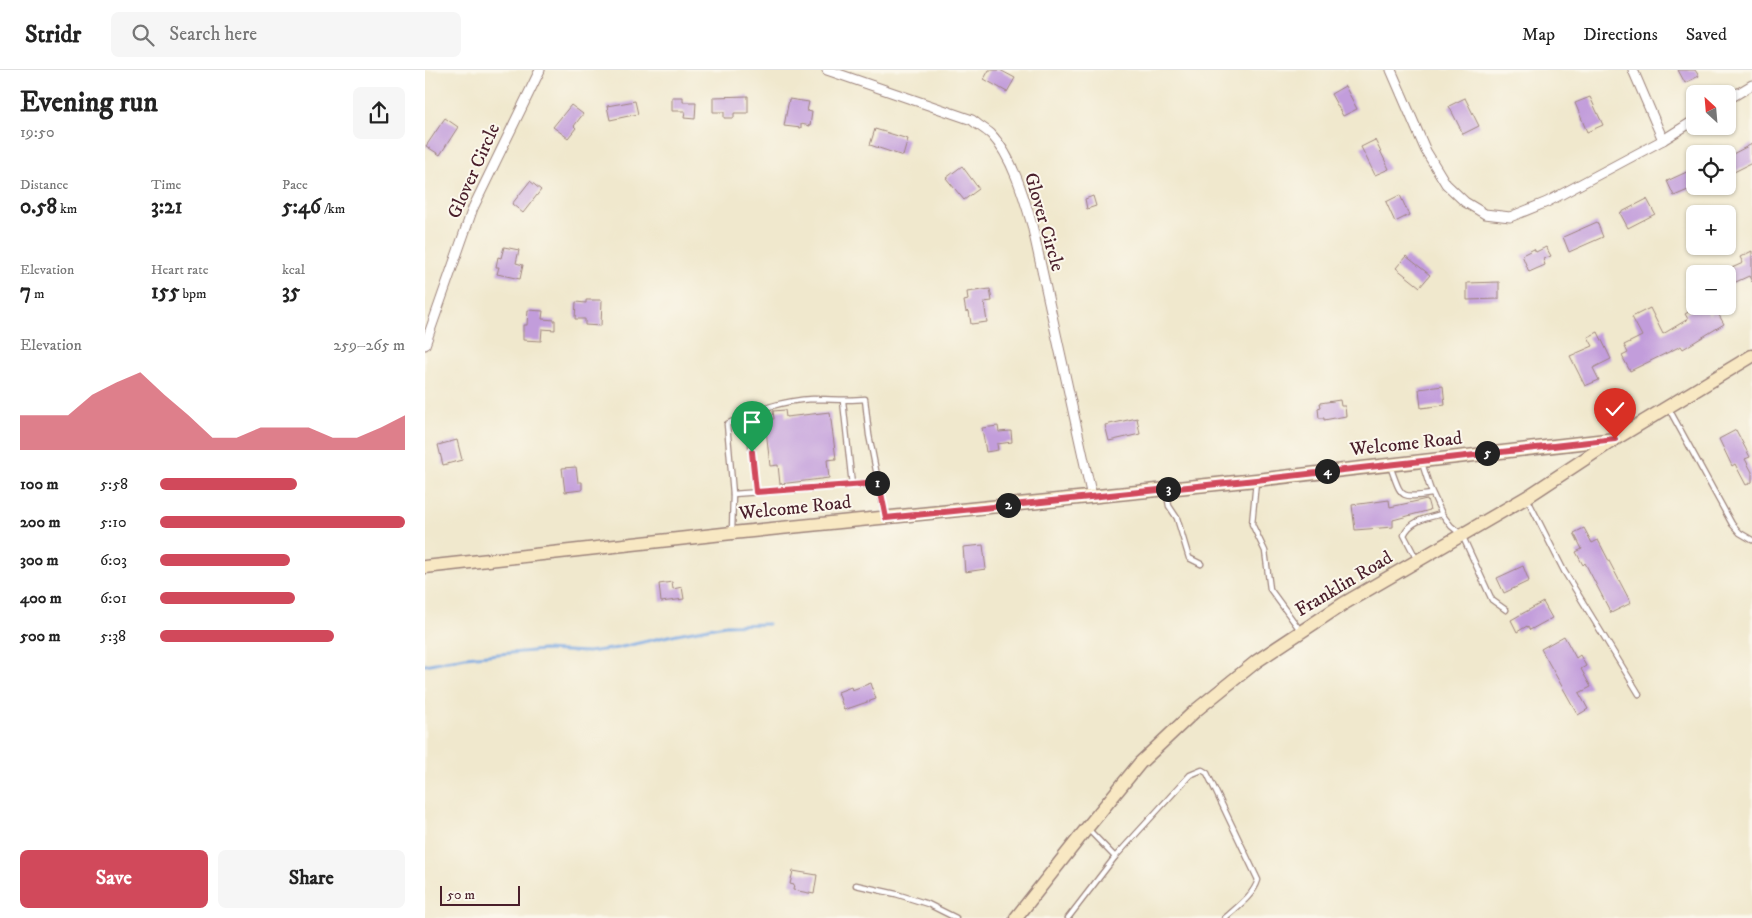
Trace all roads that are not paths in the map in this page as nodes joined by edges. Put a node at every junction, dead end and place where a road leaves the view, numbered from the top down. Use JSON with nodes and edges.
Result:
{"nodes":[{"id":1,"x":540,"y":70,"type":"edge"},
{"id":2,"x":827,"y":70,"type":"edge"},
{"id":3,"x":1391,"y":70,"type":"edge"},
{"id":4,"x":1633,"y":70,"type":"edge"},
{"id":5,"x":1752,"y":85,"type":"edge"},
{"id":6,"x":1736,"y":95,"type":"edge"},
{"id":7,"x":1686,"y":126,"type":"edge"},
{"id":8,"x":1663,"y":140,"type":"junction"},
{"id":9,"x":425,"y":346,"type":"edge"},
{"id":10,"x":1752,"y":356,"type":"edge"},
{"id":11,"x":843,"y":401,"type":"junction"},
{"id":12,"x":1668,"y":408,"type":"junction"},
{"id":13,"x":748,"y":413,"type":"junction"},
{"id":14,"x":1615,"y":439,"type":"junction"},
{"id":15,"x":1421,"y":461,"type":"junction"},
{"id":16,"x":1390,"y":464,"type":"junction"},
{"id":17,"x":1256,"y":480,"type":"junction"},
{"id":18,"x":879,"y":483,"type":"junction"},
{"id":19,"x":851,"y":485,"type":"junction"},
{"id":20,"x":1166,"y":489,"type":"junction"},
{"id":21,"x":756,"y":492,"type":"junction"},
{"id":22,"x":733,"y":494,"type":"junction"},
{"id":23,"x":1432,"y":494,"type":"junction"},
{"id":24,"x":1092,"y":497,"type":"junction"},
{"id":25,"x":1527,"y":497,"type":"junction"},
{"id":26,"x":1442,"y":514,"type":"junction"},
{"id":27,"x":886,"y":518,"type":"junction"},
{"id":28,"x":732,"y":533,"type":"junction"},
{"id":29,"x":1462,"y":535,"type":"junction"},
{"id":30,"x":1752,"y":540,"type":"edge"},
{"id":31,"x":1418,"y":561,"type":"junction"},
{"id":32,"x":1201,"y":564,"type":"dead end"},
{"id":33,"x":425,"y":567,"type":"edge"},
{"id":34,"x":1506,"y":610,"type":"dead end"},
{"id":35,"x":1301,"y":631,"type":"junction"},
{"id":36,"x":1639,"y":694,"type":"dead end"},
{"id":37,"x":1087,"y":828,"type":"junction"},
{"id":38,"x":1115,"y":857,"type":"junction"},
{"id":39,"x":856,"y":885,"type":"dead end"},
{"id":40,"x":956,"y":918,"type":"edge"},
{"id":41,"x":1016,"y":918,"type":"edge"},
{"id":42,"x":1068,"y":918,"type":"edge"},
{"id":43,"x":1225,"y":918,"type":"edge"}],
"edges":[{"from":1,"to":9,"type":"street","name":"Glover Circle"},
{"from":2,"to":24,"type":"street","name":"Glover Circle"},
{"from":3,"to":8,"type":"street"},
{"from":4,"to":8,"type":"street"},
{"from":5,"to":6,"type":"street"},
{"from":7,"to":8,"type":"street"},
{"from":10,"to":12,"type":"street","name":"Franklin Road"},
{"from":11,"to":13,"type":"lane"},
{"from":11,"to":18,"type":"lane"},
{"from":11,"to":19,"type":"lane"},
{"from":12,"to":14,"type":"street","name":"Franklin Road"},
{"from":12,"to":30,"type":"lane"},
{"from":13,"to":21,"type":"lane"},
{"from":13,"to":22,"type":"lane"},
{"from":14,"to":15,"type":"street","name":"Welcome Road"},
{"from":14,"to":25,"type":"street","name":"Franklin Road"},
{"from":15,"to":16,"type":"street","name":"Welcome Road"},
{"from":15,"to":23,"type":"lane"},
{"from":16,"to":17,"type":"street","name":"Welcome Road"},
{"from":16,"to":23,"type":"lane"},
{"from":17,"to":20,"type":"street","name":"Welcome Road"},
{"from":17,"to":35,"type":"lane"},
{"from":18,"to":19,"type":"lane"},
{"from":18,"to":27,"type":"lane"},
{"from":19,"to":21,"type":"lane"},
{"from":20,"to":24,"type":"street","name":"Welcome Road"},
{"from":20,"to":32,"type":"lane"},
{"from":21,"to":22,"type":"lane"},
{"from":22,"to":28,"type":"lane"},
{"from":23,"to":26,"type":"lane"},
{"from":24,"to":27,"type":"street","name":"Welcome Road"},
{"from":25,"to":29,"type":"street","name":"Franklin Road"},
{"from":25,"to":36,"type":"lane"},
{"from":26,"to":29,"type":"lane"},
{"from":26,"to":31,"type":"lane"},
{"from":27,"to":28,"type":"street","name":"Welcome Road"},
{"from":28,"to":33,"type":"street","name":"Welcome Road"},
{"from":29,"to":31,"type":"street","name":"Franklin Road"},
{"from":29,"to":34,"type":"lane"},
{"from":31,"to":35,"type":"street","name":"Franklin Road"},
{"from":35,"to":37,"type":"street","name":"Franklin Road"},
{"from":37,"to":38,"type":"lane"},
{"from":37,"to":41,"type":"street","name":"Franklin Road"},
{"from":38,"to":42,"type":"lane"},
{"from":38,"to":43,"type":"lane"},
{"from":39,"to":40,"type":"lane"}]}
